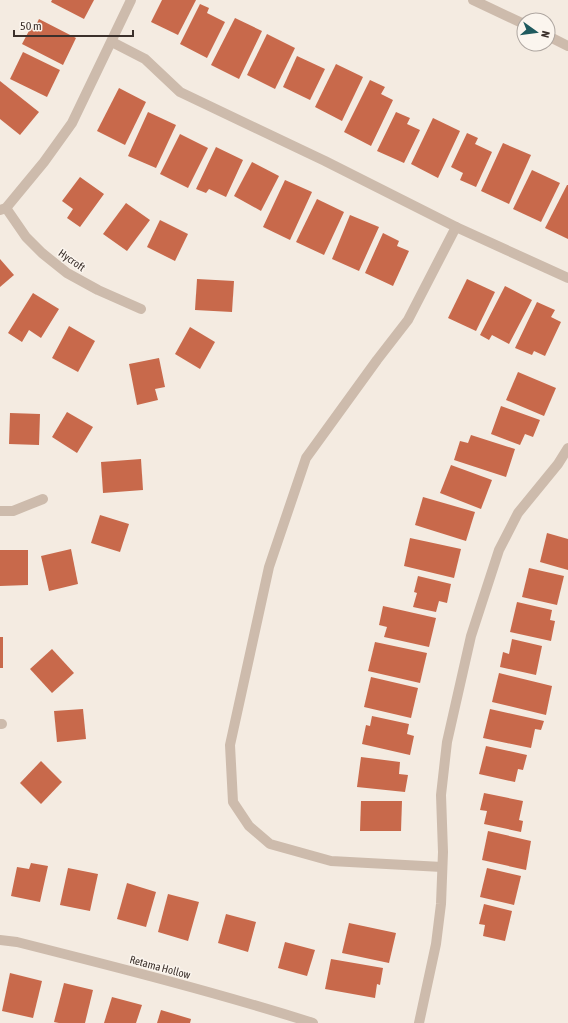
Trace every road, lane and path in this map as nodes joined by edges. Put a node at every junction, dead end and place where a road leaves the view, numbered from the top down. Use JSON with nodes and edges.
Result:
{"nodes":[{"id":1,"x":131,"y":0,"type":"edge"},
{"id":2,"x":473,"y":0,"type":"edge"},
{"id":3,"x":516,"y":20,"type":"edge"},
{"id":4,"x":556,"y":40,"type":"edge"},
{"id":5,"x":112,"y":42,"type":"junction"},
{"id":6,"x":568,"y":46,"type":"edge"},
{"id":7,"x":3,"y":209,"type":"edge"},
{"id":8,"x":456,"y":227,"type":"junction"},
{"id":9,"x":568,"y":278,"type":"edge"},
{"id":10,"x":141,"y":309,"type":"dead end"},
{"id":11,"x":568,"y":448,"type":"edge"},
{"id":12,"x":43,"y":499,"type":"dead end"},
{"id":13,"x":0,"y":511,"type":"edge"},
{"id":14,"x":442,"y":867,"type":"junction"},
{"id":15,"x":0,"y":940,"type":"edge"},
{"id":16,"x":313,"y":1023,"type":"edge"},
{"id":17,"x":419,"y":1023,"type":"edge"}],
"edges":[{"from":1,"to":5,"type":"street"},
{"from":2,"to":3,"type":"street"},
{"from":4,"to":6,"type":"street"},
{"from":5,"to":7,"type":"street"},
{"from":5,"to":8,"type":"street"},
{"from":7,"to":10,"type":"street","name":"Hycroft"},
{"from":8,"to":9,"type":"street"},
{"from":8,"to":14,"type":"street"},
{"from":11,"to":14,"type":"street"},
{"from":12,"to":13,"type":"street"},
{"from":14,"to":17,"type":"street"},
{"from":15,"to":16,"type":"street","name":"Retama Hollow"}]}
